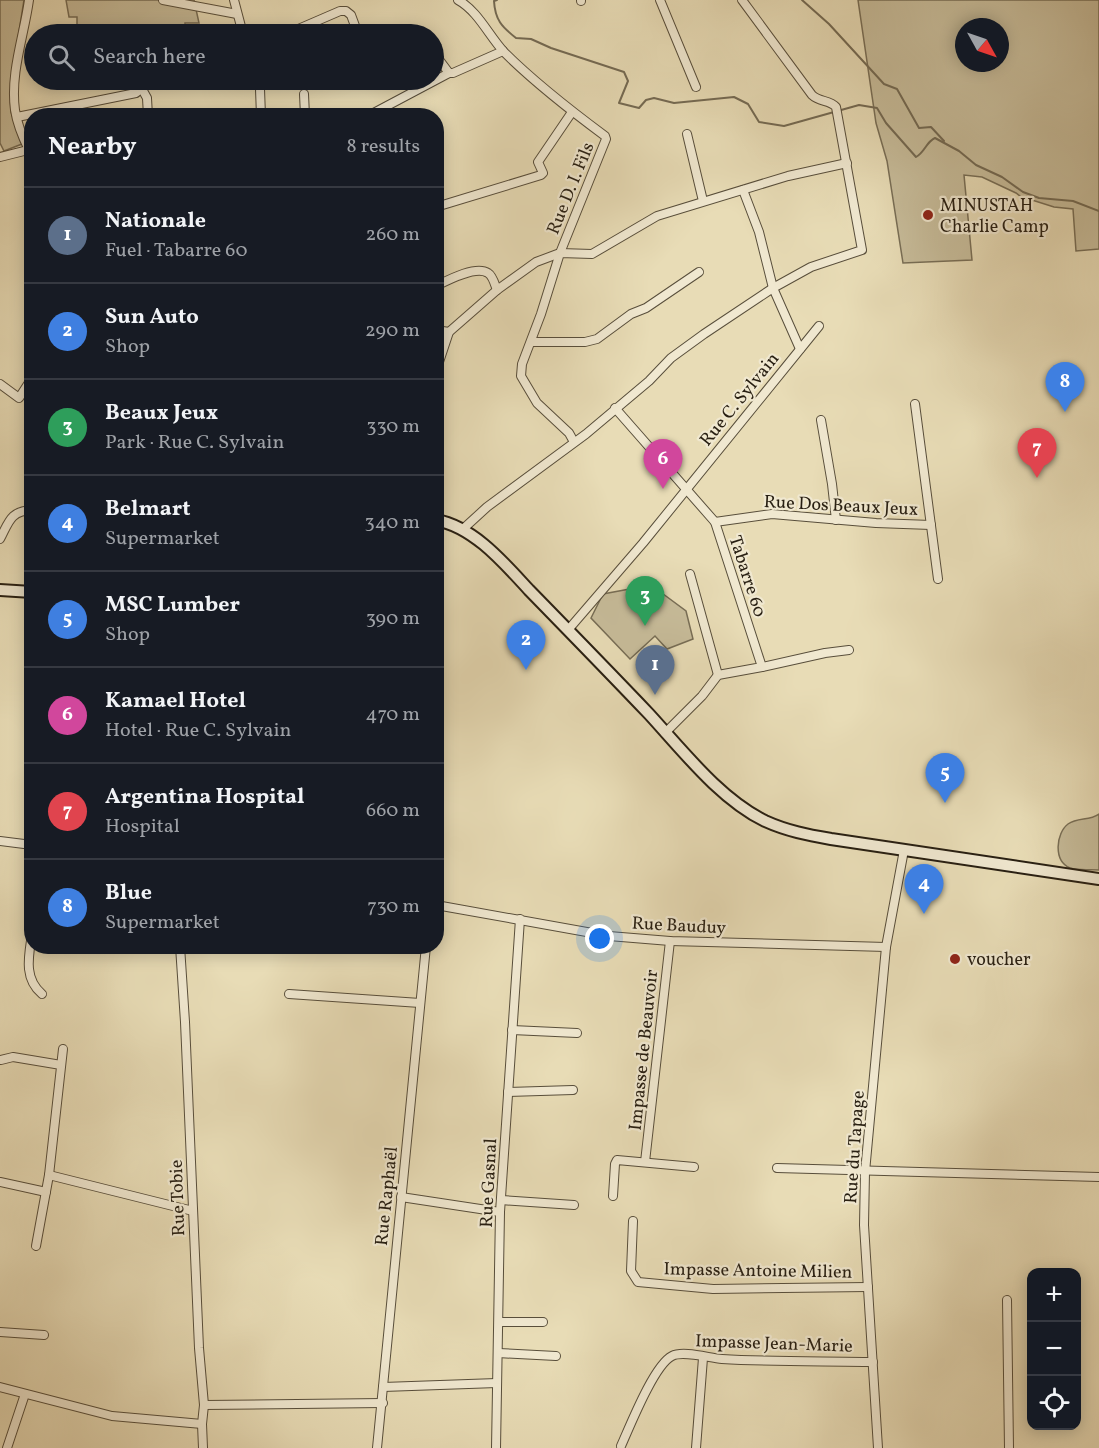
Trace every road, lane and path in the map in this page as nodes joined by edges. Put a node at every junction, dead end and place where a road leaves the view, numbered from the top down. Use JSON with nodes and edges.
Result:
{"nodes":[{"id":1,"x":29,"y":0,"type":"edge"},
{"id":2,"x":163,"y":0,"type":"edge"},
{"id":3,"x":234,"y":0,"type":"edge"},
{"id":4,"x":458,"y":0,"type":"edge"},
{"id":5,"x":660,"y":0,"type":"edge"},
{"id":6,"x":742,"y":0,"type":"edge"},
{"id":7,"x":237,"y":14,"type":"junction"},
{"id":8,"x":24,"y":24,"type":"edge"},
{"id":9,"x":240,"y":24,"type":"edge"},
{"id":10,"x":310,"y":24,"type":"edge"},
{"id":11,"x":354,"y":24,"type":"edge"},
{"id":12,"x":24,"y":27,"type":"edge"},
{"id":13,"x":503,"y":51,"type":"junction"},
{"id":14,"x":444,"y":66,"type":"edge"},
{"id":15,"x":449,"y":73,"type":"junction"},
{"id":16,"x":444,"y":76,"type":"edge"},
{"id":17,"x":696,"y":87,"type":"dead end"},
{"id":18,"x":140,"y":90,"type":"edge"},
{"id":19,"x":143,"y":90,"type":"edge"},
{"id":20,"x":260,"y":90,"type":"edge"},
{"id":21,"x":417,"y":90,"type":"edge"},
{"id":22,"x":304,"y":94,"type":"dead end"},
{"id":23,"x":61,"y":108,"type":"edge"},
{"id":24,"x":148,"y":108,"type":"edge"},
{"id":25,"x":261,"y":108,"type":"edge"},
{"id":26,"x":305,"y":108,"type":"edge"},
{"id":27,"x":383,"y":108,"type":"edge"},
{"id":28,"x":572,"y":111,"type":"junction"},
{"id":29,"x":24,"y":115,"type":"edge"},
{"id":30,"x":16,"y":117,"type":"junction"},
{"id":31,"x":687,"y":134,"type":"dead end"},
{"id":32,"x":24,"y":135,"type":"edge"},
{"id":33,"x":24,"y":151,"type":"edge"},
{"id":34,"x":0,"y":157,"type":"edge"},
{"id":35,"x":847,"y":163,"type":"junction"},
{"id":36,"x":743,"y":190,"type":"junction"},
{"id":37,"x":703,"y":201,"type":"junction"},
{"id":38,"x":444,"y":205,"type":"edge"},
{"id":39,"x":560,"y":253,"type":"junction"},
{"id":40,"x":699,"y":272,"type":"dead end"},
{"id":41,"x":444,"y":282,"type":"edge"},
{"id":42,"x":773,"y":288,"type":"junction"},
{"id":43,"x":497,"y":290,"type":"junction"},
{"id":44,"x":819,"y":326,"type":"dead end"},
{"id":45,"x":444,"y":331,"type":"edge"},
{"id":46,"x":448,"y":332,"type":"junction"},
{"id":47,"x":531,"y":342,"type":"junction"},
{"id":48,"x":444,"y":345,"type":"edge"},
{"id":49,"x":800,"y":349,"type":"junction"},
{"id":50,"x":0,"y":384,"type":"edge"},
{"id":51,"x":24,"y":390,"type":"edge"},
{"id":52,"x":915,"y":404,"type":"dead end"},
{"id":53,"x":615,"y":408,"type":"junction"},
{"id":54,"x":821,"y":420,"type":"dead end"},
{"id":55,"x":574,"y":442,"type":"junction"},
{"id":56,"x":686,"y":489,"type":"junction"},
{"id":57,"x":24,"y":511,"type":"edge"},
{"id":58,"x":836,"y":520,"type":"junction"},
{"id":59,"x":444,"y":521,"type":"edge"},
{"id":60,"x":714,"y":522,"type":"junction"},
{"id":61,"x":930,"y":525,"type":"junction"},
{"id":62,"x":463,"y":529,"type":"junction"},
{"id":63,"x":0,"y":539,"type":"edge"},
{"id":64,"x":690,"y":574,"type":"dead end"},
{"id":65,"x":938,"y":579,"type":"dead end"},
{"id":66,"x":0,"y":590,"type":"edge"},
{"id":67,"x":24,"y":592,"type":"edge"},
{"id":68,"x":568,"y":630,"type":"junction"},
{"id":69,"x":849,"y":650,"type":"dead end"},
{"id":70,"x":762,"y":667,"type":"junction"},
{"id":71,"x":718,"y":675,"type":"junction"},
{"id":72,"x":665,"y":733,"type":"junction"},
{"id":73,"x":0,"y":841,"type":"edge"},
{"id":74,"x":24,"y":844,"type":"edge"},
{"id":75,"x":904,"y":849,"type":"junction"},
{"id":76,"x":1099,"y":879,"type":"edge"},
{"id":77,"x":444,"y":906,"type":"edge"},
{"id":78,"x":520,"y":919,"type":"junction"},
{"id":79,"x":670,"y":940,"type":"junction"},
{"id":80,"x":886,"y":947,"type":"junction"},
{"id":81,"x":30,"y":954,"type":"edge"},
{"id":82,"x":181,"y":954,"type":"edge"},
{"id":83,"x":425,"y":954,"type":"edge"},
{"id":84,"x":42,"y":994,"type":"dead end"},
{"id":85,"x":289,"y":994,"type":"dead end"},
{"id":86,"x":420,"y":1003,"type":"junction"},
{"id":87,"x":512,"y":1030,"type":"junction"},
{"id":88,"x":577,"y":1033,"type":"dead end"},
{"id":89,"x":63,"y":1049,"type":"dead end"},
{"id":90,"x":1,"y":1060,"type":"edge"},
{"id":91,"x":61,"y":1065,"type":"junction"},
{"id":92,"x":573,"y":1090,"type":"dead end"},
{"id":93,"x":508,"y":1092,"type":"junction"},
{"id":94,"x":645,"y":1162,"type":"junction"},
{"id":95,"x":694,"y":1167,"type":"dead end"},
{"id":96,"x":777,"y":1168,"type":"dead end"},
{"id":97,"x":865,"y":1172,"type":"junction"},
{"id":98,"x":49,"y":1174,"type":"junction"},
{"id":99,"x":1099,"y":1177,"type":"edge"},
{"id":100,"x":0,"y":1182,"type":"edge"},
{"id":101,"x":46,"y":1192,"type":"junction"},
{"id":102,"x":613,"y":1196,"type":"dead end"},
{"id":103,"x":401,"y":1197,"type":"junction"},
{"id":104,"x":501,"y":1200,"type":"junction"},
{"id":105,"x":574,"y":1205,"type":"dead end"},
{"id":106,"x":193,"y":1211,"type":"junction"},
{"id":107,"x":501,"y":1212,"type":"junction"},
{"id":108,"x":633,"y":1221,"type":"dead end"},
{"id":109,"x":36,"y":1246,"type":"dead end"},
{"id":110,"x":868,"y":1287,"type":"junction"},
{"id":111,"x":1007,"y":1300,"type":"dead end"},
{"id":112,"x":499,"y":1322,"type":"junction"},
{"id":113,"x":543,"y":1322,"type":"dead end"},
{"id":114,"x":0,"y":1332,"type":"edge"},
{"id":115,"x":44,"y":1335,"type":"dead end"},
{"id":116,"x":498,"y":1353,"type":"junction"},
{"id":117,"x":556,"y":1356,"type":"dead end"},
{"id":118,"x":703,"y":1358,"type":"junction"},
{"id":119,"x":873,"y":1362,"type":"junction"},
{"id":120,"x":497,"y":1383,"type":"junction"},
{"id":121,"x":383,"y":1387,"type":"junction"},
{"id":122,"x":0,"y":1388,"type":"edge"},
{"id":123,"x":25,"y":1394,"type":"junction"},
{"id":124,"x":383,"y":1403,"type":"junction"},
{"id":125,"x":204,"y":1406,"type":"junction"},
{"id":126,"x":202,"y":1424,"type":"junction"},
{"id":127,"x":621,"y":1446,"type":"dead end"},
{"id":128,"x":7,"y":1448,"type":"edge"},
{"id":129,"x":203,"y":1448,"type":"edge"},
{"id":130,"x":377,"y":1448,"type":"edge"},
{"id":131,"x":496,"y":1448,"type":"edge"},
{"id":132,"x":696,"y":1448,"type":"edge"},
{"id":133,"x":878,"y":1448,"type":"edge"},
{"id":134,"x":1010,"y":1448,"type":"edge"}],
"edges":[{"from":1,"to":8,"type":"street"},
{"from":2,"to":7,"type":"street"},
{"from":3,"to":7,"type":"street"},
{"from":4,"to":13,"type":"street"},
{"from":5,"to":17,"type":"street"},
{"from":6,"to":35,"type":"street"},
{"from":7,"to":9,"type":"street"},
{"from":10,"to":11,"type":"street"},
{"from":12,"to":30,"type":"street"},
{"from":13,"to":15,"type":"street"},
{"from":13,"to":28,"type":"street"},
{"from":14,"to":15,"type":"street"},
{"from":15,"to":16,"type":"street"},
{"from":18,"to":23,"type":"street"},
{"from":19,"to":24,"type":"street"},
{"from":20,"to":25,"type":"street"},
{"from":21,"to":27,"type":"street"},
{"from":22,"to":26,"type":"street"},
{"from":28,"to":38,"type":"street"},
{"from":28,"to":39,"type":"street","name":"Rue D. I. Fils"},
{"from":29,"to":30,"type":"street"},
{"from":30,"to":32,"type":"street"},
{"from":31,"to":37,"type":"street"},
{"from":33,"to":34,"type":"street"},
{"from":35,"to":36,"type":"street"},
{"from":35,"to":42,"type":"street"},
{"from":36,"to":37,"type":"street"},
{"from":36,"to":42,"type":"street"},
{"from":37,"to":39,"type":"street"},
{"from":39,"to":43,"type":"street","name":"Rue D. I. Fils"},
{"from":39,"to":47,"type":"street"},
{"from":40,"to":47,"type":"street"},
{"from":41,"to":43,"type":"street"},
{"from":42,"to":49,"type":"street"},
{"from":42,"to":53,"type":"street"},
{"from":43,"to":46,"type":"street","name":"Rue D. I. Fils"},
{"from":44,"to":49,"type":"street","name":"Rue C. Sylvain"},
{"from":45,"to":46,"type":"street"},
{"from":46,"to":48,"type":"street"},
{"from":47,"to":55,"type":"street"},
{"from":49,"to":56,"type":"street","name":"Rue C. Sylvain"},
{"from":50,"to":51,"type":"street"},
{"from":52,"to":61,"type":"street"},
{"from":53,"to":55,"type":"street"},
{"from":53,"to":56,"type":"street","name":"Tabarre 60"},
{"from":54,"to":58,"type":"street"},
{"from":55,"to":62,"type":"street"},
{"from":56,"to":60,"type":"street","name":"Tabarre 60"},
{"from":56,"to":68,"type":"street","name":"Rue C. Sylvain"},
{"from":57,"to":63,"type":"street"},
{"from":58,"to":60,"type":"street","name":"Rue Dos Beaux Jeux"},
{"from":58,"to":61,"type":"street","name":"Rue Dos Beaux Jeux"},
{"from":59,"to":62,"type":"main road"},
{"from":60,"to":70,"type":"street","name":"Tabarre 60"},
{"from":61,"to":65,"type":"street"},
{"from":62,"to":68,"type":"main road"},
{"from":64,"to":71,"type":"street"},
{"from":66,"to":67,"type":"main road"},
{"from":68,"to":72,"type":"main road"},
{"from":69,"to":70,"type":"street"},
{"from":70,"to":71,"type":"street"},
{"from":71,"to":72,"type":"street"},
{"from":72,"to":75,"type":"main road"},
{"from":73,"to":74,"type":"street"},
{"from":75,"to":76,"type":"main road"},
{"from":75,"to":80,"type":"street","name":"Rue du Tapage"},
{"from":77,"to":78,"type":"street","name":"Rue Bauduy"},
{"from":78,"to":79,"type":"street","name":"Rue Bauduy"},
{"from":78,"to":87,"type":"street","name":"Rue Gasnal"},
{"from":79,"to":80,"type":"street","name":"Rue Bauduy"},
{"from":79,"to":94,"type":"street","name":"Impasse de Beauvoir"},
{"from":80,"to":97,"type":"street","name":"Rue du Tapage"},
{"from":81,"to":84,"type":"street"},
{"from":82,"to":106,"type":"street","name":"Rue Tobie"},
{"from":83,"to":86,"type":"street","name":"Rue Raphaël"},
{"from":85,"to":86,"type":"street"},
{"from":86,"to":103,"type":"street","name":"Rue Raphaël"},
{"from":87,"to":88,"type":"street"},
{"from":87,"to":93,"type":"street","name":"Rue Gasnal"},
{"from":89,"to":91,"type":"street"},
{"from":90,"to":91,"type":"street"},
{"from":91,"to":98,"type":"street"},
{"from":92,"to":93,"type":"street"},
{"from":93,"to":104,"type":"street","name":"Rue Gasnal"},
{"from":94,"to":95,"type":"street"},
{"from":94,"to":102,"type":"street"},
{"from":96,"to":97,"type":"street"},
{"from":97,"to":99,"type":"street"},
{"from":97,"to":110,"type":"street","name":"Rue du Tapage"},
{"from":98,"to":101,"type":"street"},
{"from":98,"to":106,"type":"street"},
{"from":100,"to":101,"type":"street"},
{"from":101,"to":109,"type":"street"},
{"from":103,"to":107,"type":"street"},
{"from":103,"to":121,"type":"street","name":"Rue Raphaël"},
{"from":104,"to":105,"type":"street"},
{"from":104,"to":107,"type":"street","name":"Rue Gasnal"},
{"from":106,"to":125,"type":"street","name":"Rue Tobie"},
{"from":107,"to":112,"type":"street","name":"Rue Gasnal"},
{"from":108,"to":110,"type":"street","name":"Impasse Antoine Milien"},
{"from":110,"to":119,"type":"street","name":"Rue du Tapage"},
{"from":111,"to":134,"type":"street"},
{"from":112,"to":113,"type":"street"},
{"from":112,"to":116,"type":"street","name":"Rue Gasnal"},
{"from":114,"to":115,"type":"street"},
{"from":116,"to":117,"type":"street"},
{"from":116,"to":120,"type":"street","name":"Rue Gasnal"},
{"from":118,"to":119,"type":"street","name":"Impasse Jean-Marie"},
{"from":118,"to":127,"type":"street","name":"Impasse Jean-Marie"},
{"from":118,"to":132,"type":"street"},
{"from":119,"to":133,"type":"street","name":"Rue du Tapage"},
{"from":120,"to":121,"type":"street"},
{"from":120,"to":131,"type":"street","name":"Rue Gasnal"},
{"from":121,"to":124,"type":"street","name":"Rue Raphaël"},
{"from":122,"to":123,"type":"street"},
{"from":123,"to":126,"type":"street"},
{"from":123,"to":128,"type":"street"},
{"from":124,"to":125,"type":"street"},
{"from":124,"to":130,"type":"street","name":"Rue Raphaël"},
{"from":125,"to":126,"type":"street","name":"Rue Tobie"},
{"from":126,"to":129,"type":"street","name":"Rue Tobie"}]}
